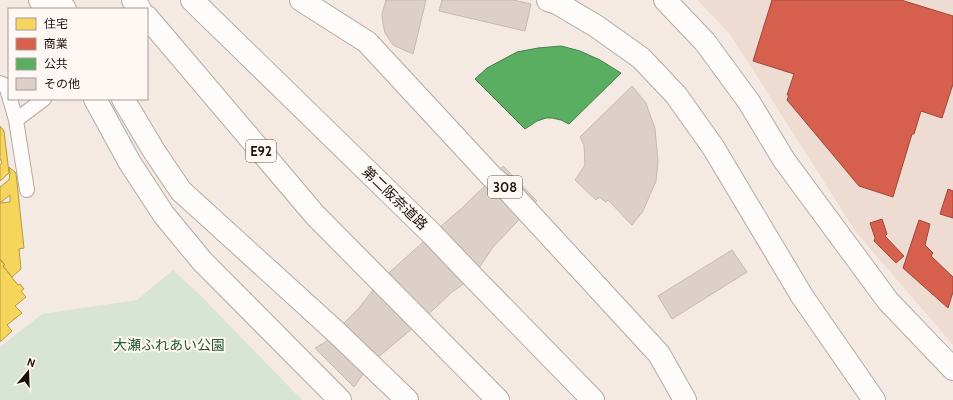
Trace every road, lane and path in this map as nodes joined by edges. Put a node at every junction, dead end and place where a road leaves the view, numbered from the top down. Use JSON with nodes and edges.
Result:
{"nodes":[{"id":1,"x":58,"y":0,"type":"edge"},
{"id":2,"x":133,"y":0,"type":"edge"},
{"id":3,"x":192,"y":0,"type":"edge"},
{"id":4,"x":301,"y":0,"type":"edge"},
{"id":5,"x":665,"y":0,"type":"edge"},
{"id":6,"x":554,"y":1,"type":"edge"},
{"id":7,"x":65,"y":8,"type":"edge"},
{"id":8,"x":139,"y":8,"type":"edge"},
{"id":9,"x":148,"y":18,"type":"edge"},
{"id":10,"x":0,"y":83,"type":"edge"},
{"id":11,"x":8,"y":94,"type":"edge"},
{"id":12,"x":10,"y":100,"type":"edge"},
{"id":13,"x":43,"y":100,"type":"edge"},
{"id":14,"x":96,"y":100,"type":"edge"},
{"id":15,"x":124,"y":100,"type":"edge"},
{"id":16,"x":16,"y":120,"type":"junction"},
{"id":17,"x":27,"y":190,"type":"dead end"},
{"id":18,"x":953,"y":369,"type":"edge"},
{"id":19,"x":340,"y":400,"type":"edge"},
{"id":20,"x":407,"y":400,"type":"edge"},
{"id":21,"x":498,"y":400,"type":"edge"},
{"id":22,"x":593,"y":400,"type":"edge"},
{"id":23,"x":685,"y":400,"type":"edge"},
{"id":24,"x":874,"y":400,"type":"edge"}],
"edges":[{"from":1,"to":7,"type":"main road"},
{"from":2,"to":8,"type":"main road"},
{"from":3,"to":22,"type":"main road","name":"第二阪奈道路"},
{"from":4,"to":23,"type":"main road","number":"308"},
{"from":5,"to":18,"type":"main road"},
{"from":6,"to":24,"type":"main road"},
{"from":9,"to":21,"type":"main road","number":"E92"},
{"from":10,"to":11,"type":"lane"},
{"from":12,"to":16,"type":"lane"},
{"from":13,"to":16,"type":"lane"},
{"from":14,"to":19,"type":"main road"},
{"from":15,"to":20,"type":"main road"},
{"from":16,"to":17,"type":"lane"}]}
